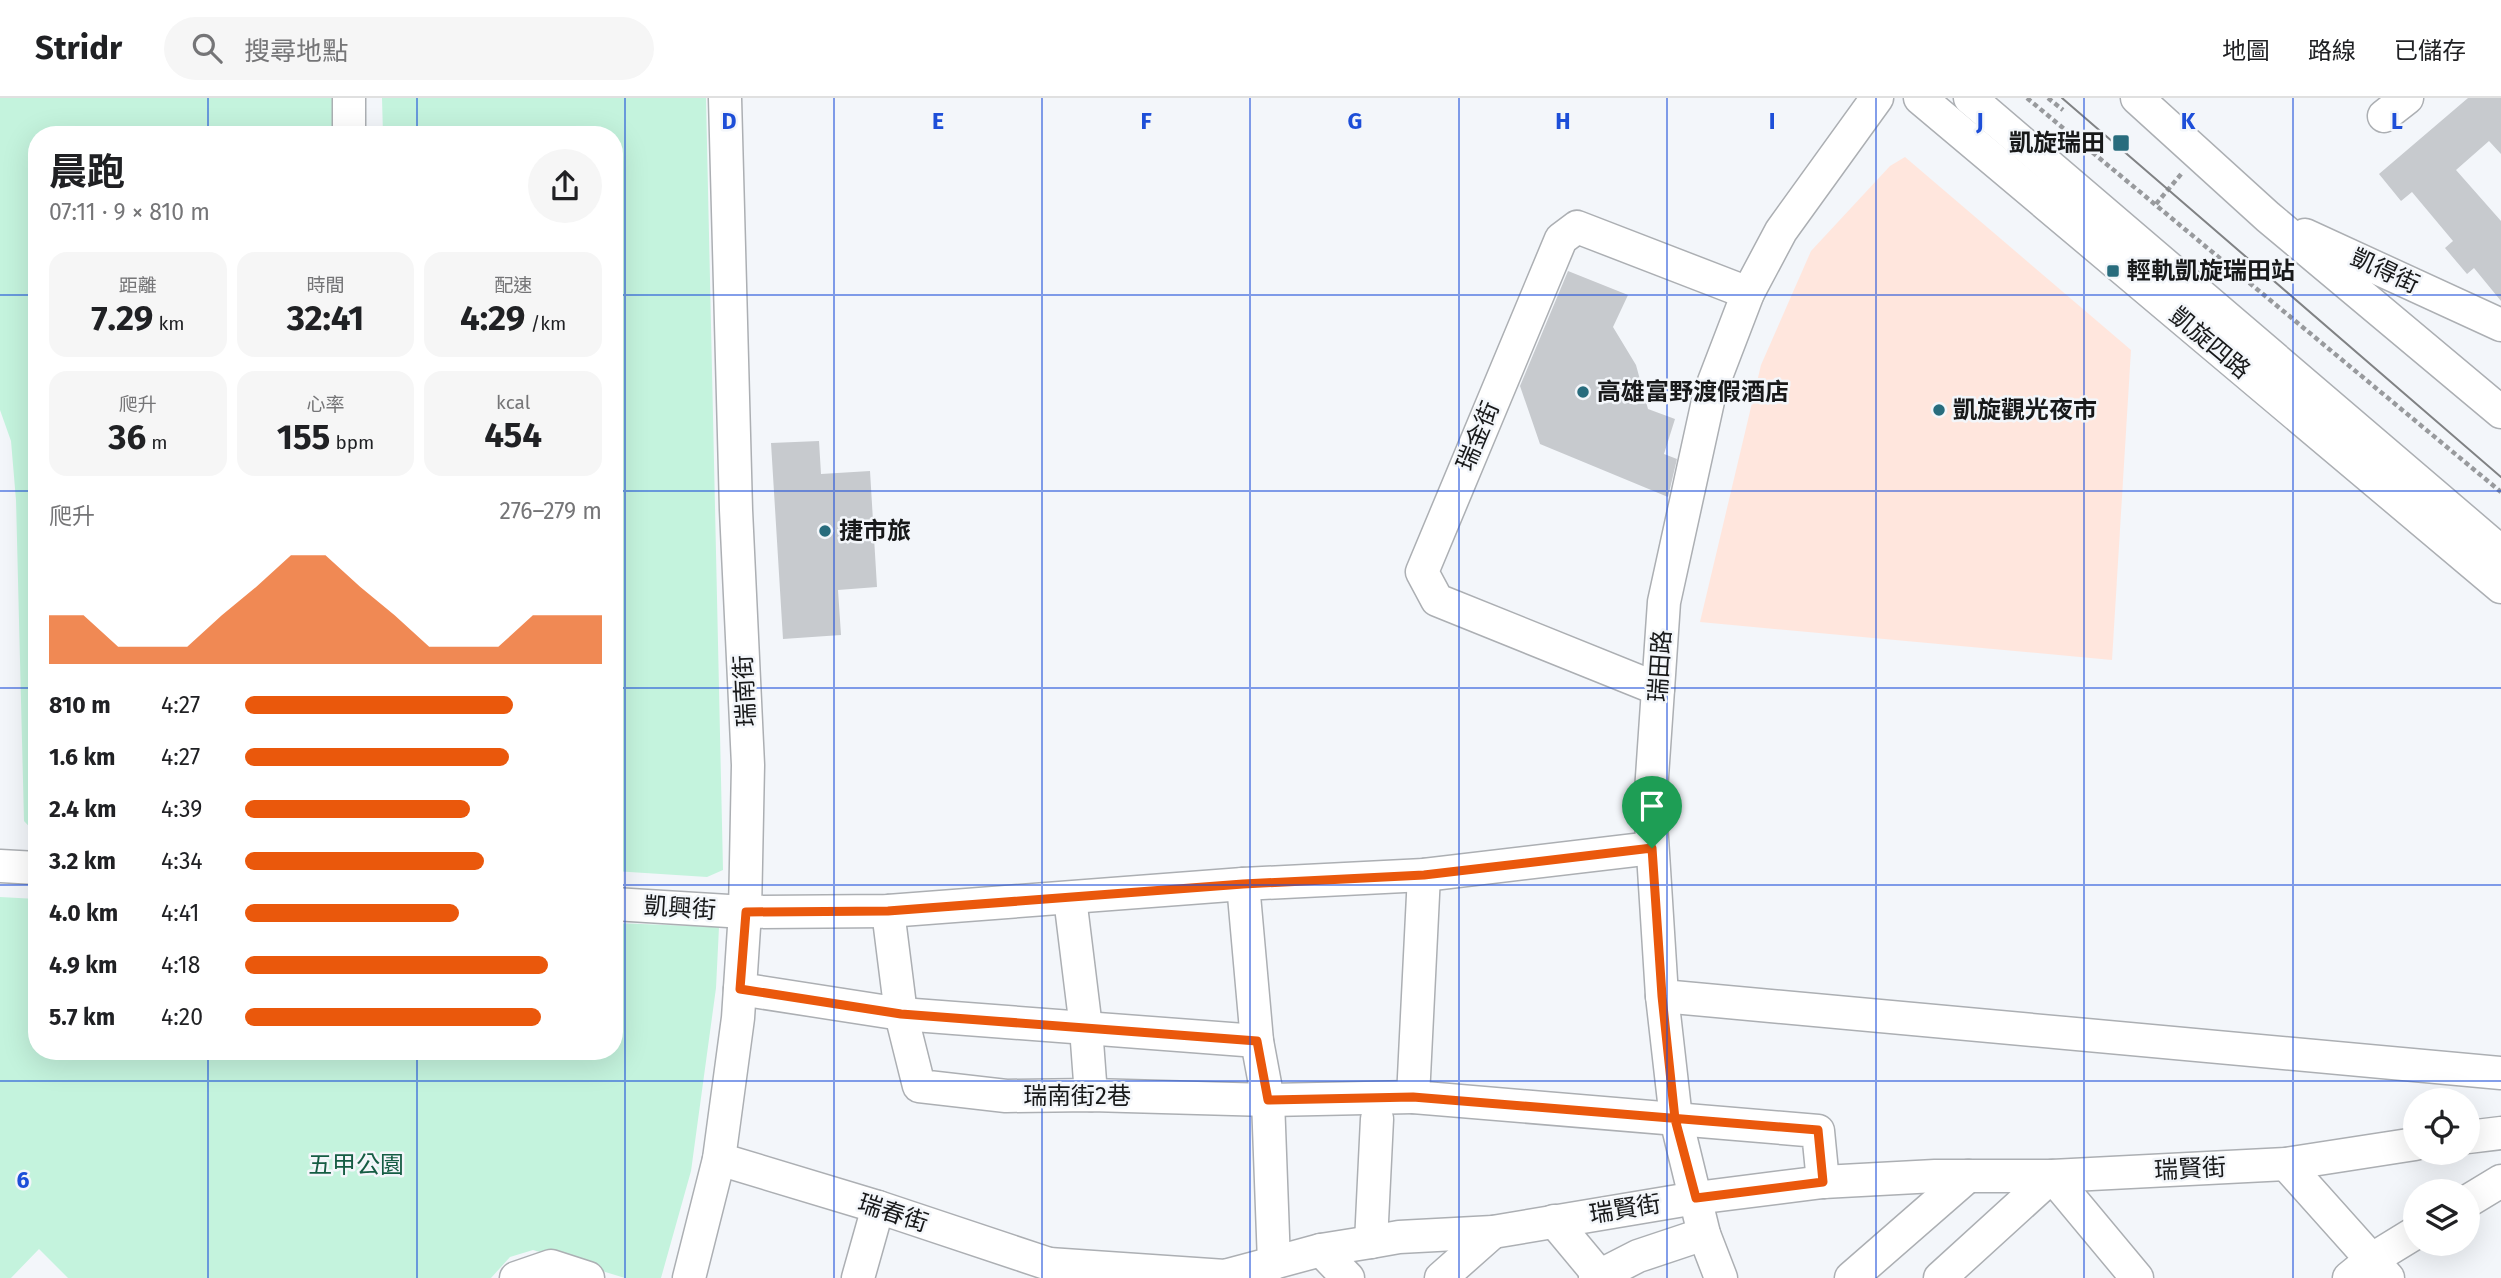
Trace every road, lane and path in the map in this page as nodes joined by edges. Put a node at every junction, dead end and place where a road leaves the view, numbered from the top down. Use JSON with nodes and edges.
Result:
{"nodes":[{"id":1,"x":349,"y":98,"type":"edge"},
{"id":2,"x":725,"y":98,"type":"edge"},
{"id":3,"x":1877,"y":98,"type":"edge"},
{"id":4,"x":1920,"y":98,"type":"edge"},
{"id":5,"x":1970,"y":98,"type":"edge"},
{"id":6,"x":2027,"y":98,"type":"edge"},
{"id":7,"x":2048,"y":98,"type":"edge"},
{"id":8,"x":2137,"y":98,"type":"edge"},
{"id":9,"x":2063,"y":110,"type":"dead end"},
{"id":10,"x":349,"y":126,"type":"edge"},
{"id":11,"x":2198,"y":153,"type":"junction"},
{"id":12,"x":2156,"y":190,"type":"dead end"},
{"id":13,"x":2163,"y":195,"type":"junction"},
{"id":14,"x":2155,"y":204,"type":"junction"},
{"id":15,"x":2268,"y":217,"type":"junction"},
{"id":16,"x":1748,"y":293,"type":"junction"},
{"id":17,"x":2501,"y":325,"type":"edge"},
{"id":18,"x":2501,"y":412,"type":"edge"},
{"id":19,"x":2501,"y":492,"type":"edge"},
{"id":20,"x":2501,"y":552,"type":"edge"},
{"id":21,"x":2501,"y":587,"type":"edge"},
{"id":22,"x":1658,"y":689,"type":"junction"},
{"id":23,"x":1652,"y":848,"type":"junction"},
{"id":24,"x":0,"y":866,"type":"edge"},
{"id":25,"x":28,"y":868,"type":"edge"},
{"id":26,"x":1424,"y":875,"type":"junction"},
{"id":27,"x":1243,"y":884,"type":"junction"},
{"id":28,"x":1070,"y":898,"type":"junction"},
{"id":29,"x":623,"y":905,"type":"edge"},
{"id":30,"x":888,"y":911,"type":"junction"},
{"id":31,"x":746,"y":912,"type":"junction"},
{"id":32,"x":740,"y":989,"type":"junction"},
{"id":33,"x":1662,"y":996,"type":"junction"},
{"id":34,"x":901,"y":1014,"type":"junction"},
{"id":35,"x":1086,"y":1028,"type":"junction"},
{"id":36,"x":1257,"y":1041,"type":"junction"},
{"id":37,"x":2501,"y":1073,"type":"edge"},
{"id":38,"x":1091,"y":1095,"type":"junction"},
{"id":39,"x":1413,"y":1097,"type":"junction"},
{"id":40,"x":1268,"y":1100,"type":"junction"},
{"id":41,"x":1377,"y":1119,"type":"dead end"},
{"id":42,"x":1675,"y":1119,"type":"junction"},
{"id":43,"x":2501,"y":1133,"type":"edge"},
{"id":44,"x":2480,"y":1136,"type":"edge"},
{"id":45,"x":2403,"y":1146,"type":"edge"},
{"id":46,"x":719,"y":1159,"type":"junction"},
{"id":47,"x":2286,"y":1164,"type":"junction"},
{"id":48,"x":1968,"y":1176,"type":"junction"},
{"id":49,"x":2052,"y":1176,"type":"junction"},
{"id":50,"x":2501,"y":1181,"type":"edge"},
{"id":51,"x":1823,"y":1182,"type":"junction"},
{"id":52,"x":2480,"y":1194,"type":"edge"},
{"id":53,"x":1696,"y":1198,"type":"junction"},
{"id":54,"x":878,"y":1208,"type":"junction"},
{"id":55,"x":1555,"y":1221,"type":"junction"},
{"id":56,"x":1493,"y":1232,"type":"junction"},
{"id":57,"x":1704,"y":1234,"type":"junction"},
{"id":58,"x":1371,"y":1242,"type":"junction"},
{"id":59,"x":2403,"y":1243,"type":"edge"},
{"id":60,"x":1321,"y":1250,"type":"junction"},
{"id":61,"x":1274,"y":1263,"type":"junction"},
{"id":62,"x":1055,"y":1271,"type":"edge"},
{"id":63,"x":2369,"y":1272,"type":"edge"},
{"id":64,"x":2126,"y":1274,"type":"edge"},
{"id":65,"x":1225,"y":1277,"type":"edge"},
{"id":66,"x":1597,"y":1277,"type":"edge"},
{"id":67,"x":516,"y":1278,"type":"edge"},
{"id":68,"x":588,"y":1278,"type":"edge"},
{"id":69,"x":689,"y":1278,"type":"edge"},
{"id":70,"x":858,"y":1278,"type":"edge"},
{"id":71,"x":1348,"y":1278,"type":"edge"},
{"id":72,"x":1441,"y":1278,"type":"edge"},
{"id":73,"x":1721,"y":1278,"type":"edge"},
{"id":74,"x":1850,"y":1278,"type":"edge"},
{"id":75,"x":1940,"y":1278,"type":"edge"}],
"edges":[{"from":1,"to":10,"type":"street"},
{"from":2,"to":31,"type":"street","name":"瑞南街"},
{"from":3,"to":16,"type":"street","name":"瑞田路"},
{"from":4,"to":21,"type":"street","name":"凱旋四路"},
{"from":5,"to":20,"type":"street","name":"凱旋四路"},
{"from":6,"to":14,"type":"path"},
{"from":7,"to":9,"type":"path"},
{"from":8,"to":11,"type":"street"},
{"from":11,"to":13,"type":"path"},
{"from":11,"to":15,"type":"street"},
{"from":12,"to":13,"type":"path"},
{"from":13,"to":14,"type":"path"},
{"from":14,"to":19,"type":"path"},
{"from":15,"to":17,"type":"street","name":"凱得街"},
{"from":15,"to":18,"type":"street"},
{"from":16,"to":22,"type":"street","name":"瑞田路"},
{"from":16,"to":22,"type":"street","name":"瑞金街"},
{"from":22,"to":23,"type":"street","name":"瑞田路"},
{"from":23,"to":26,"type":"street","name":"凱興街"},
{"from":23,"to":33,"type":"street","name":"瑞田路"},
{"from":24,"to":25,"type":"street"},
{"from":26,"to":27,"type":"street","name":"凱興街"},
{"from":26,"to":39,"type":"street"},
{"from":27,"to":28,"type":"street","name":"凱興街"},
{"from":27,"to":36,"type":"street"},
{"from":28,"to":30,"type":"street","name":"凱興街"},
{"from":28,"to":35,"type":"street"},
{"from":29,"to":31,"type":"street","name":"凱興街"},
{"from":30,"to":31,"type":"street","name":"凱興街"},
{"from":30,"to":34,"type":"street","name":"瑞南街2巷"},
{"from":31,"to":32,"type":"street","name":"瑞南街"},
{"from":32,"to":34,"type":"street"},
{"from":32,"to":46,"type":"street","name":"瑞南街"},
{"from":33,"to":37,"type":"street"},
{"from":33,"to":42,"type":"street","name":"瑞田路"},
{"from":34,"to":35,"type":"street"},
{"from":34,"to":38,"type":"street","name":"瑞南街2巷"},
{"from":35,"to":36,"type":"street"},
{"from":35,"to":38,"type":"street"},
{"from":36,"to":40,"type":"street"},
{"from":38,"to":40,"type":"street","name":"瑞南街2巷"},
{"from":39,"to":40,"type":"street","name":"瑞南街2巷"},
{"from":39,"to":42,"type":"street","name":"瑞南街2巷"},
{"from":40,"to":61,"type":"street"},
{"from":41,"to":58,"type":"street"},
{"from":42,"to":51,"type":"street","name":"瑞南街2巷"},
{"from":42,"to":53,"type":"street","name":"瑞田路"},
{"from":43,"to":44,"type":"street"},
{"from":45,"to":47,"type":"street","name":"瑞賢街"},
{"from":46,"to":54,"type":"street","name":"瑞春街"},
{"from":46,"to":69,"type":"street","name":"瑞南街"},
{"from":47,"to":49,"type":"street","name":"瑞賢街"},
{"from":47,"to":63,"type":"street"},
{"from":48,"to":49,"type":"street","name":"瑞賢街"},
{"from":48,"to":51,"type":"street","name":"瑞賢街"},
{"from":48,"to":74,"type":"street"},
{"from":49,"to":64,"type":"street"},
{"from":49,"to":75,"type":"street"},
{"from":50,"to":52,"type":"street"},
{"from":51,"to":53,"type":"street","name":"瑞賢街"},
{"from":53,"to":55,"type":"street","name":"瑞賢街"},
{"from":53,"to":57,"type":"street","name":"瑞田路"},
{"from":54,"to":62,"type":"street","name":"瑞春街"},
{"from":54,"to":70,"type":"street"},
{"from":55,"to":56,"type":"street","name":"瑞賢街"},
{"from":55,"to":66,"type":"street"},
{"from":56,"to":58,"type":"street","name":"瑞賢街"},
{"from":56,"to":72,"type":"street"},
{"from":57,"to":66,"type":"street"},
{"from":57,"to":73,"type":"street","name":"瑞田路"},
{"from":58,"to":60,"type":"street","name":"瑞賢街"},
{"from":59,"to":63,"type":"street"},
{"from":60,"to":61,"type":"street","name":"瑞賢街"},
{"from":60,"to":71,"type":"street"},
{"from":61,"to":65,"type":"street","name":"瑞賢街"},
{"from":62,"to":65,"type":"street","name":"瑞賢街"},
{"from":67,"to":68,"type":"street"}]}
